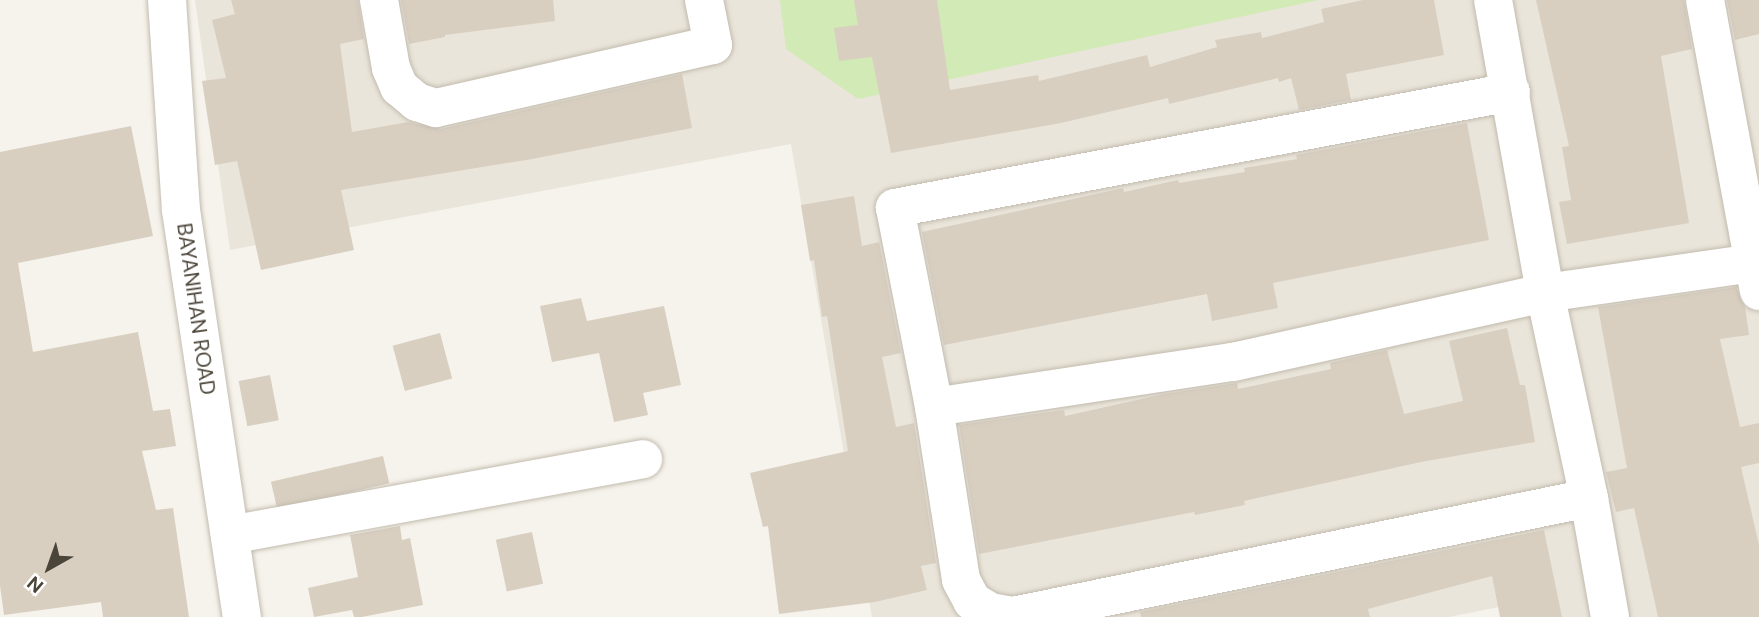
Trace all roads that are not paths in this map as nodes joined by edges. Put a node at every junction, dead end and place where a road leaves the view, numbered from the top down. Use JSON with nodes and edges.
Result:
{"nodes":[{"id":1,"x":167,"y":0,"type":"edge"},
{"id":2,"x":379,"y":0,"type":"edge"},
{"id":3,"x":704,"y":0,"type":"edge"},
{"id":4,"x":1493,"y":0,"type":"edge"},
{"id":5,"x":1705,"y":0,"type":"edge"},
{"id":6,"x":1511,"y":92,"type":"junction"},
{"id":7,"x":1757,"y":272,"type":"edge"},
{"id":8,"x":1545,"y":293,"type":"junction"},
{"id":9,"x":934,"y":407,"type":"junction"},
{"id":10,"x":643,"y":459,"type":"dead end"},
{"id":11,"x":1589,"y":498,"type":"junction"},
{"id":12,"x":230,"y":535,"type":"junction"},
{"id":13,"x":242,"y":617,"type":"edge"},
{"id":14,"x":1610,"y":617,"type":"edge"}],
"edges":[{"from":1,"to":12,"type":"street","name":"BAYANIHAN ROAD"},
{"from":2,"to":3,"type":"street"},
{"from":4,"to":6,"type":"street"},
{"from":5,"to":7,"type":"street"},
{"from":6,"to":8,"type":"street"},
{"from":6,"to":9,"type":"street"},
{"from":7,"to":8,"type":"street"},
{"from":8,"to":9,"type":"street"},
{"from":8,"to":11,"type":"street"},
{"from":9,"to":11,"type":"street"},
{"from":10,"to":12,"type":"street"},
{"from":11,"to":14,"type":"street"},
{"from":12,"to":13,"type":"street","name":"BAYANIHAN ROAD"}]}
